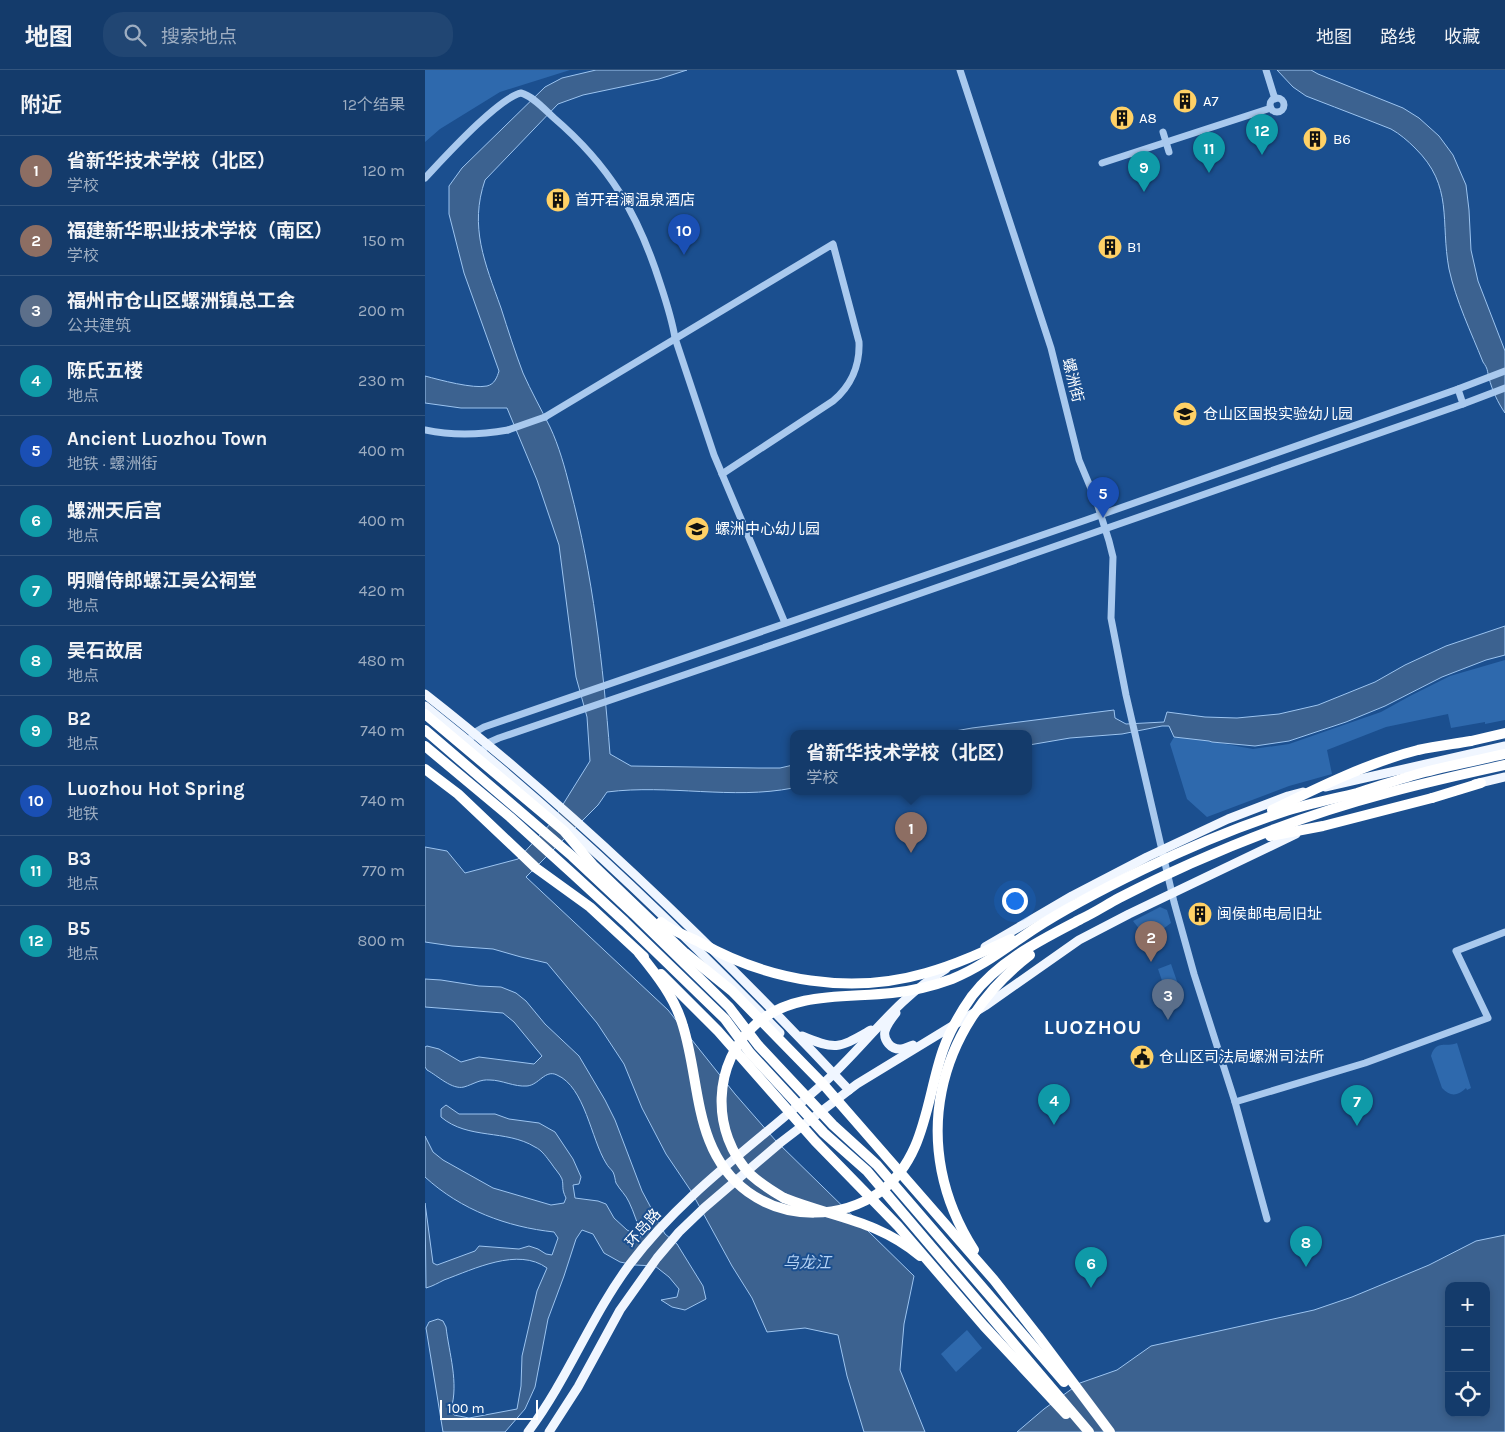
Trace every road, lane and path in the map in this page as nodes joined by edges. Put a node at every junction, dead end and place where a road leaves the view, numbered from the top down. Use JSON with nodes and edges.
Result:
{"nodes":[{"id":1,"x":960,"y":70,"type":"edge"},
{"id":2,"x":1266,"y":70,"type":"edge"},
{"id":3,"x":1275,"y":99,"type":"junction"},
{"id":4,"x":1271,"y":108,"type":"junction"},
{"id":5,"x":1163,"y":132,"type":"dead end"},
{"id":6,"x":1166,"y":142,"type":"junction"},
{"id":7,"x":1169,"y":152,"type":"dead end"},
{"id":8,"x":1102,"y":163,"type":"dead end"},
{"id":9,"x":425,"y":178,"type":"edge"},
{"id":10,"x":675,"y":338,"type":"junction"},
{"id":11,"x":1505,"y":371,"type":"edge"},
{"id":12,"x":1505,"y":388,"type":"edge"},
{"id":13,"x":1457,"y":389,"type":"junction"},
{"id":14,"x":1463,"y":404,"type":"junction"},
{"id":15,"x":425,"y":430,"type":"edge"},
{"id":16,"x":722,"y":474,"type":"junction"},
{"id":17,"x":1101,"y":514,"type":"junction"},
{"id":18,"x":1106,"y":529,"type":"junction"},
{"id":19,"x":785,"y":623,"type":"junction"},
{"id":20,"x":425,"y":694,"type":"edge"},
{"id":21,"x":425,"y":706,"type":"edge"},
{"id":22,"x":425,"y":714,"type":"edge"},
{"id":23,"x":425,"y":730,"type":"edge"},
{"id":24,"x":1505,"y":733,"type":"edge"},
{"id":25,"x":471,"y":737,"type":"junction"},
{"id":26,"x":425,"y":746,"type":"edge"},
{"id":27,"x":1505,"y":746,"type":"edge"},
{"id":28,"x":484,"y":748,"type":"junction"},
{"id":29,"x":1505,"y":754,"type":"edge"},
{"id":30,"x":1505,"y":765,"type":"edge"},
{"id":31,"x":425,"y":769,"type":"edge"},
{"id":32,"x":1505,"y":777,"type":"edge"},
{"id":33,"x":1481,"y":782,"type":"junction"},
{"id":34,"x":556,"y":810,"type":"junction"},
{"id":35,"x":1237,"y":830,"type":"junction"},
{"id":36,"x":1245,"y":842,"type":"junction"},
{"id":37,"x":1163,"y":850,"type":"junction"},
{"id":38,"x":1172,"y":894,"type":"junction"},
{"id":39,"x":628,"y":897,"type":"junction"},
{"id":40,"x":1083,"y":919,"type":"junction"},
{"id":41,"x":1037,"y":928,"type":"junction"},
{"id":42,"x":1505,"y":932,"type":"edge"},
{"id":43,"x":639,"y":953,"type":"junction"},
{"id":44,"x":904,"y":1000,"type":"junction"},
{"id":45,"x":878,"y":1026,"type":"junction"},
{"id":46,"x":944,"y":1031,"type":"junction"},
{"id":47,"x":797,"y":1034,"type":"junction"},
{"id":48,"x":834,"y":1074,"type":"junction"},
{"id":49,"x":826,"y":1081,"type":"junction"},
{"id":50,"x":849,"y":1090,"type":"junction"},
{"id":51,"x":841,"y":1096,"type":"junction"},
{"id":52,"x":1235,"y":1102,"type":"junction"},
{"id":53,"x":1267,"y":1219,"type":"dead end"},
{"id":54,"x":927,"y":1261,"type":"junction"},
{"id":55,"x":993,"y":1280,"type":"junction"},
{"id":56,"x":528,"y":1432,"type":"edge"},
{"id":57,"x":549,"y":1432,"type":"edge"},
{"id":58,"x":1083,"y":1432,"type":"edge"},
{"id":59,"x":1089,"y":1432,"type":"edge"},
{"id":60,"x":1109,"y":1432,"type":"edge"}],
"edges":[{"from":1,"to":17,"type":"street","name":"螺洲街"},
{"from":2,"to":3,"type":"street"},
{"from":3,"to":4,"type":"street"},
{"from":3,"to":4,"type":"street"},
{"from":4,"to":6,"type":"street"},
{"from":5,"to":6,"type":"street"},
{"from":6,"to":7,"type":"street"},
{"from":6,"to":8,"type":"street"},
{"from":9,"to":10,"type":"street"},
{"from":10,"to":15,"type":"street","bridge":true},
{"from":10,"to":16,"type":"street"},
{"from":10,"to":16,"type":"street"},
{"from":11,"to":13,"type":"street"},
{"from":12,"to":14,"type":"street"},
{"from":13,"to":14,"type":"street"},
{"from":13,"to":17,"type":"street"},
{"from":14,"to":18,"type":"street"},
{"from":16,"to":19,"type":"street"},
{"from":17,"to":18,"type":"street","name":"螺洲街"},
{"from":17,"to":19,"type":"street"},
{"from":18,"to":28,"type":"street"},
{"from":18,"to":37,"type":"street","name":"螺洲街"},
{"from":19,"to":25,"type":"street"},
{"from":20,"to":25,"type":"main road"},
{"from":21,"to":25,"type":"main road"},
{"from":22,"to":39,"type":"highway","bridge":true},
{"from":23,"to":60,"type":"highway","bridge":true},
{"from":24,"to":35,"type":"highway","bridge":true},
{"from":25,"to":28,"type":"main road"},
{"from":26,"to":59,"type":"highway","bridge":true},
{"from":27,"to":37,"type":"main road"},
{"from":28,"to":34,"type":"main road"},
{"from":29,"to":35,"type":"highway","bridge":true},
{"from":30,"to":36,"type":"highway","bridge":true},
{"from":31,"to":43,"type":"highway","bridge":true},
{"from":32,"to":33,"type":"main road"},
{"from":33,"to":36,"type":"highway","bridge":true},
{"from":33,"to":38,"type":"main road"},
{"from":34,"to":47,"type":"main road"},
{"from":34,"to":49,"type":"main road"},
{"from":35,"to":41,"type":"highway","bridge":true},
{"from":36,"to":40,"type":"highway","bridge":true},
{"from":37,"to":38,"type":"street","name":"螺洲街"},
{"from":37,"to":44,"type":"main road"},
{"from":38,"to":46,"type":"main road"},
{"from":38,"to":52,"type":"street","name":"螺洲街"},
{"from":39,"to":41,"type":"highway","bridge":true},
{"from":39,"to":55,"type":"highway","bridge":true},
{"from":40,"to":43,"type":"highway","bridge":true},
{"from":40,"to":55,"type":"highway","bridge":true},
{"from":41,"to":54,"type":"highway","bridge":true},
{"from":42,"to":52,"type":"street"},
{"from":43,"to":54,"type":"highway","bridge":true},
{"from":44,"to":45,"type":"main road"},
{"from":44,"to":46,"type":"main road"},
{"from":45,"to":47,"type":"main road"},
{"from":45,"to":48,"type":"main road","name":"环岛路"},
{"from":46,"to":50,"type":"main road","name":"环岛路"},
{"from":47,"to":48,"type":"main road"},
{"from":48,"to":49,"type":"main road","name":"环岛路"},
{"from":48,"to":50,"type":"main road"},
{"from":49,"to":51,"type":"main road"},
{"from":49,"to":56,"type":"main road","name":"环岛路","bridge":true},
{"from":50,"to":51,"type":"main road","name":"环岛路"},
{"from":51,"to":57,"type":"main road","name":"环岛路","bridge":true},
{"from":52,"to":53,"type":"street","name":"螺洲街"},
{"from":54,"to":58,"type":"highway","bridge":true},
{"from":55,"to":60,"type":"highway","bridge":true}]}
